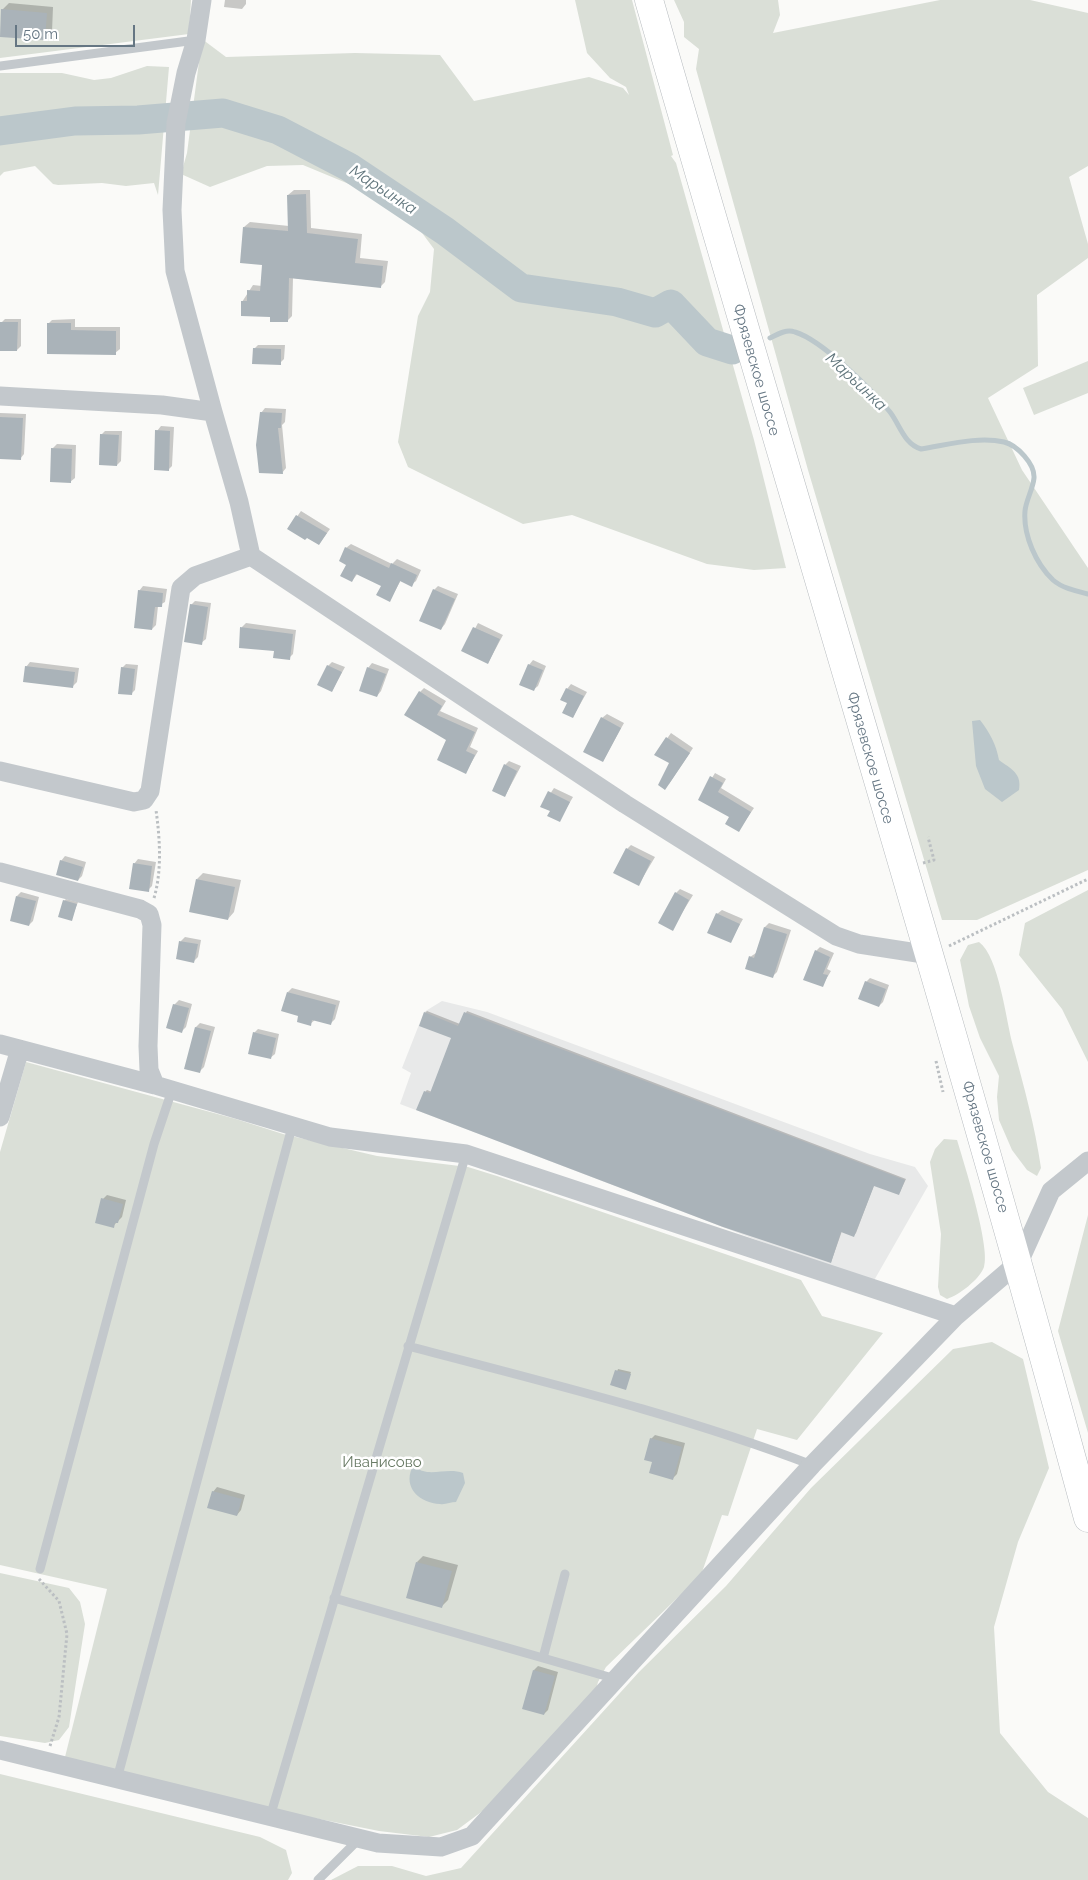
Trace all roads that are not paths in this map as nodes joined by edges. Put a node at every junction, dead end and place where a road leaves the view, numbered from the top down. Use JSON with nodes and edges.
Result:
{"nodes":[{"id":1,"x":202,"y":0,"type":"edge"},
{"id":2,"x":649,"y":0,"type":"edge"},
{"id":3,"x":196,"y":40,"type":"junction"},
{"id":4,"x":0,"y":66,"type":"edge"},
{"id":5,"x":0,"y":396,"type":"edge"},
{"id":6,"x":213,"y":412,"type":"junction"},
{"id":7,"x":251,"y":556,"type":"junction"},
{"id":8,"x":0,"y":771,"type":"edge"},
{"id":9,"x":0,"y":872,"type":"edge"},
{"id":10,"x":938,"y":951,"type":"junction"},
{"id":11,"x":0,"y":1044,"type":"edge"},
{"id":12,"x":20,"y":1049,"type":"junction"},
{"id":13,"x":164,"y":1088,"type":"junction"},
{"id":14,"x":0,"y":1117,"type":"edge"},
{"id":15,"x":292,"y":1127,"type":"junction"},
{"id":16,"x":466,"y":1154,"type":"junction"},
{"id":17,"x":1088,"y":1161,"type":"edge"},
{"id":18,"x":1019,"y":1262,"type":"junction"},
{"id":19,"x":956,"y":1316,"type":"junction"},
{"id":20,"x":408,"y":1346,"type":"junction"},
{"id":21,"x":812,"y":1466,"type":"junction"},
{"id":22,"x":1088,"y":1518,"type":"edge"},
{"id":23,"x":39,"y":1573,"type":"road end"},
{"id":24,"x":565,"y":1574,"type":"dead end"},
{"id":25,"x":334,"y":1598,"type":"junction"},
{"id":26,"x":543,"y":1658,"type":"junction"},
{"id":27,"x":616,"y":1680,"type":"junction"},
{"id":28,"x":0,"y":1750,"type":"edge"},
{"id":29,"x":117,"y":1779,"type":"junction"},
{"id":30,"x":270,"y":1817,"type":"junction"},
{"id":31,"x":359,"y":1839,"type":"junction"},
{"id":32,"x":318,"y":1880,"type":"edge"}],
"edges":[{"from":1,"to":3,"type":"street"},
{"from":2,"to":10,"type":"highway","name":"Фрязевское шоссе"},
{"from":3,"to":4,"type":"lane"},
{"from":3,"to":6,"type":"street"},
{"from":5,"to":6,"type":"street"},
{"from":6,"to":7,"type":"street"},
{"from":7,"to":8,"type":"street"},
{"from":7,"to":10,"type":"street"},
{"from":9,"to":13,"type":"street"},
{"from":10,"to":18,"type":"highway","name":"Фрязевское шоссе"},
{"from":11,"to":12,"type":"street"},
{"from":12,"to":13,"type":"street"},
{"from":12,"to":14,"type":"street"},
{"from":13,"to":15,"type":"street"},
{"from":13,"to":23,"type":"lane"},
{"from":15,"to":16,"type":"street"},
{"from":15,"to":29,"type":"lane"},
{"from":16,"to":19,"type":"street"},
{"from":16,"to":20,"type":"lane"},
{"from":17,"to":18,"type":"street"},
{"from":18,"to":19,"type":"street"},
{"from":18,"to":22,"type":"highway","name":"Фрязевское шоссе"},
{"from":19,"to":21,"type":"street"},
{"from":20,"to":21,"type":"lane"},
{"from":20,"to":25,"type":"lane"},
{"from":21,"to":27,"type":"street"},
{"from":24,"to":26,"type":"lane"},
{"from":25,"to":26,"type":"lane"},
{"from":25,"to":30,"type":"lane"},
{"from":26,"to":27,"type":"lane"},
{"from":27,"to":31,"type":"street"},
{"from":28,"to":29,"type":"street"},
{"from":29,"to":30,"type":"street"},
{"from":30,"to":31,"type":"street"},
{"from":31,"to":32,"type":"lane"}]}
